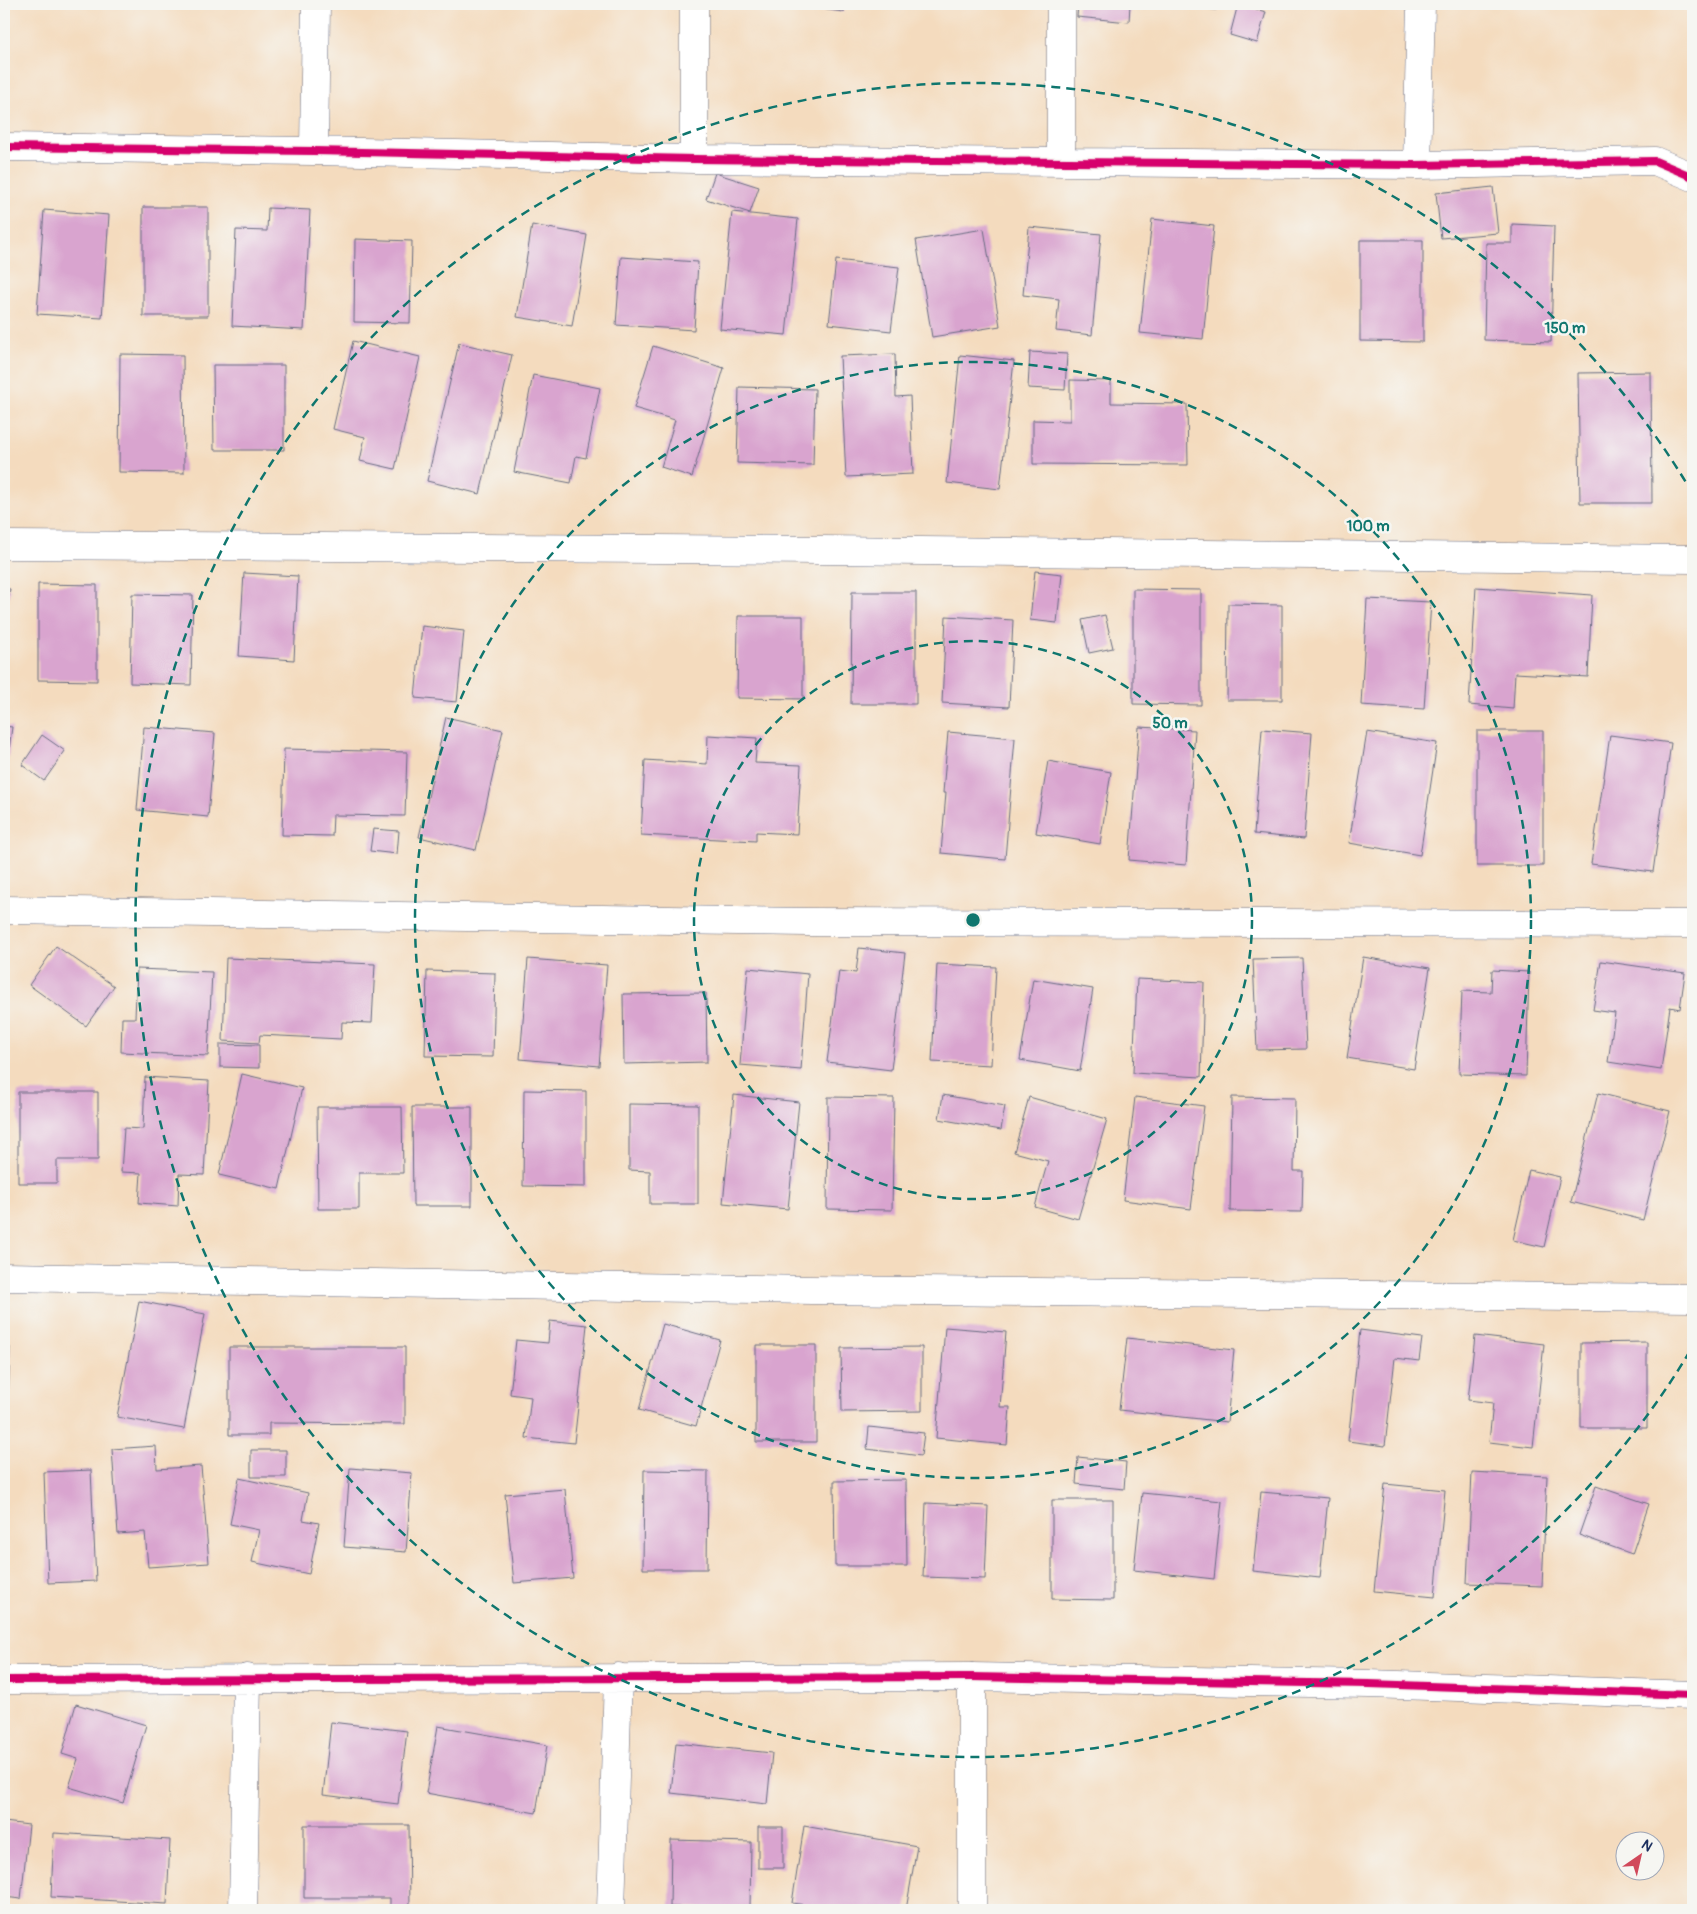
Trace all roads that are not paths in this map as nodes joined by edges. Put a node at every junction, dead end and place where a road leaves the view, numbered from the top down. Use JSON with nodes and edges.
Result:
{"nodes":[{"id":1,"x":316,"y":4,"type":"edge"},
{"id":2,"x":694,"y":4,"type":"edge"},
{"id":3,"x":1061,"y":4,"type":"edge"},
{"id":4,"x":1421,"y":4,"type":"edge"},
{"id":5,"x":4,"y":147,"type":"edge"},
{"id":6,"x":314,"y":151,"type":"junction"},
{"id":7,"x":694,"y":159,"type":"junction"},
{"id":8,"x":1061,"y":162,"type":"junction"},
{"id":9,"x":1417,"y":165,"type":"junction"},
{"id":10,"x":1693,"y":177,"type":"edge"},
{"id":11,"x":4,"y":545,"type":"edge"},
{"id":12,"x":1693,"y":559,"type":"edge"},
{"id":13,"x":4,"y":910,"type":"edge"},
{"id":14,"x":1693,"y":924,"type":"edge"},
{"id":15,"x":4,"y":1277,"type":"edge"},
{"id":16,"x":1693,"y":1298,"type":"edge"},
{"id":17,"x":618,"y":1677,"type":"junction"},
{"id":18,"x":972,"y":1677,"type":"junction"},
{"id":19,"x":247,"y":1678,"type":"junction"},
{"id":20,"x":4,"y":1680,"type":"edge"},
{"id":21,"x":1693,"y":1695,"type":"edge"},
{"id":22,"x":243,"y":1910,"type":"edge"},
{"id":23,"x":611,"y":1910,"type":"edge"},
{"id":24,"x":972,"y":1910,"type":"edge"}],
"edges":[{"from":1,"to":6,"type":"street"},
{"from":2,"to":7,"type":"street"},
{"from":3,"to":8,"type":"street"},
{"from":4,"to":9,"type":"street"},
{"from":5,"to":6,"type":"street"},
{"from":6,"to":7,"type":"street"},
{"from":7,"to":8,"type":"street"},
{"from":8,"to":9,"type":"street"},
{"from":9,"to":10,"type":"street"},
{"from":11,"to":12,"type":"street"},
{"from":13,"to":14,"type":"street"},
{"from":15,"to":16,"type":"street"},
{"from":17,"to":18,"type":"street"},
{"from":17,"to":19,"type":"street"},
{"from":17,"to":23,"type":"street"},
{"from":18,"to":21,"type":"street"},
{"from":18,"to":24,"type":"street"},
{"from":19,"to":20,"type":"street"},
{"from":19,"to":22,"type":"street"}]}
